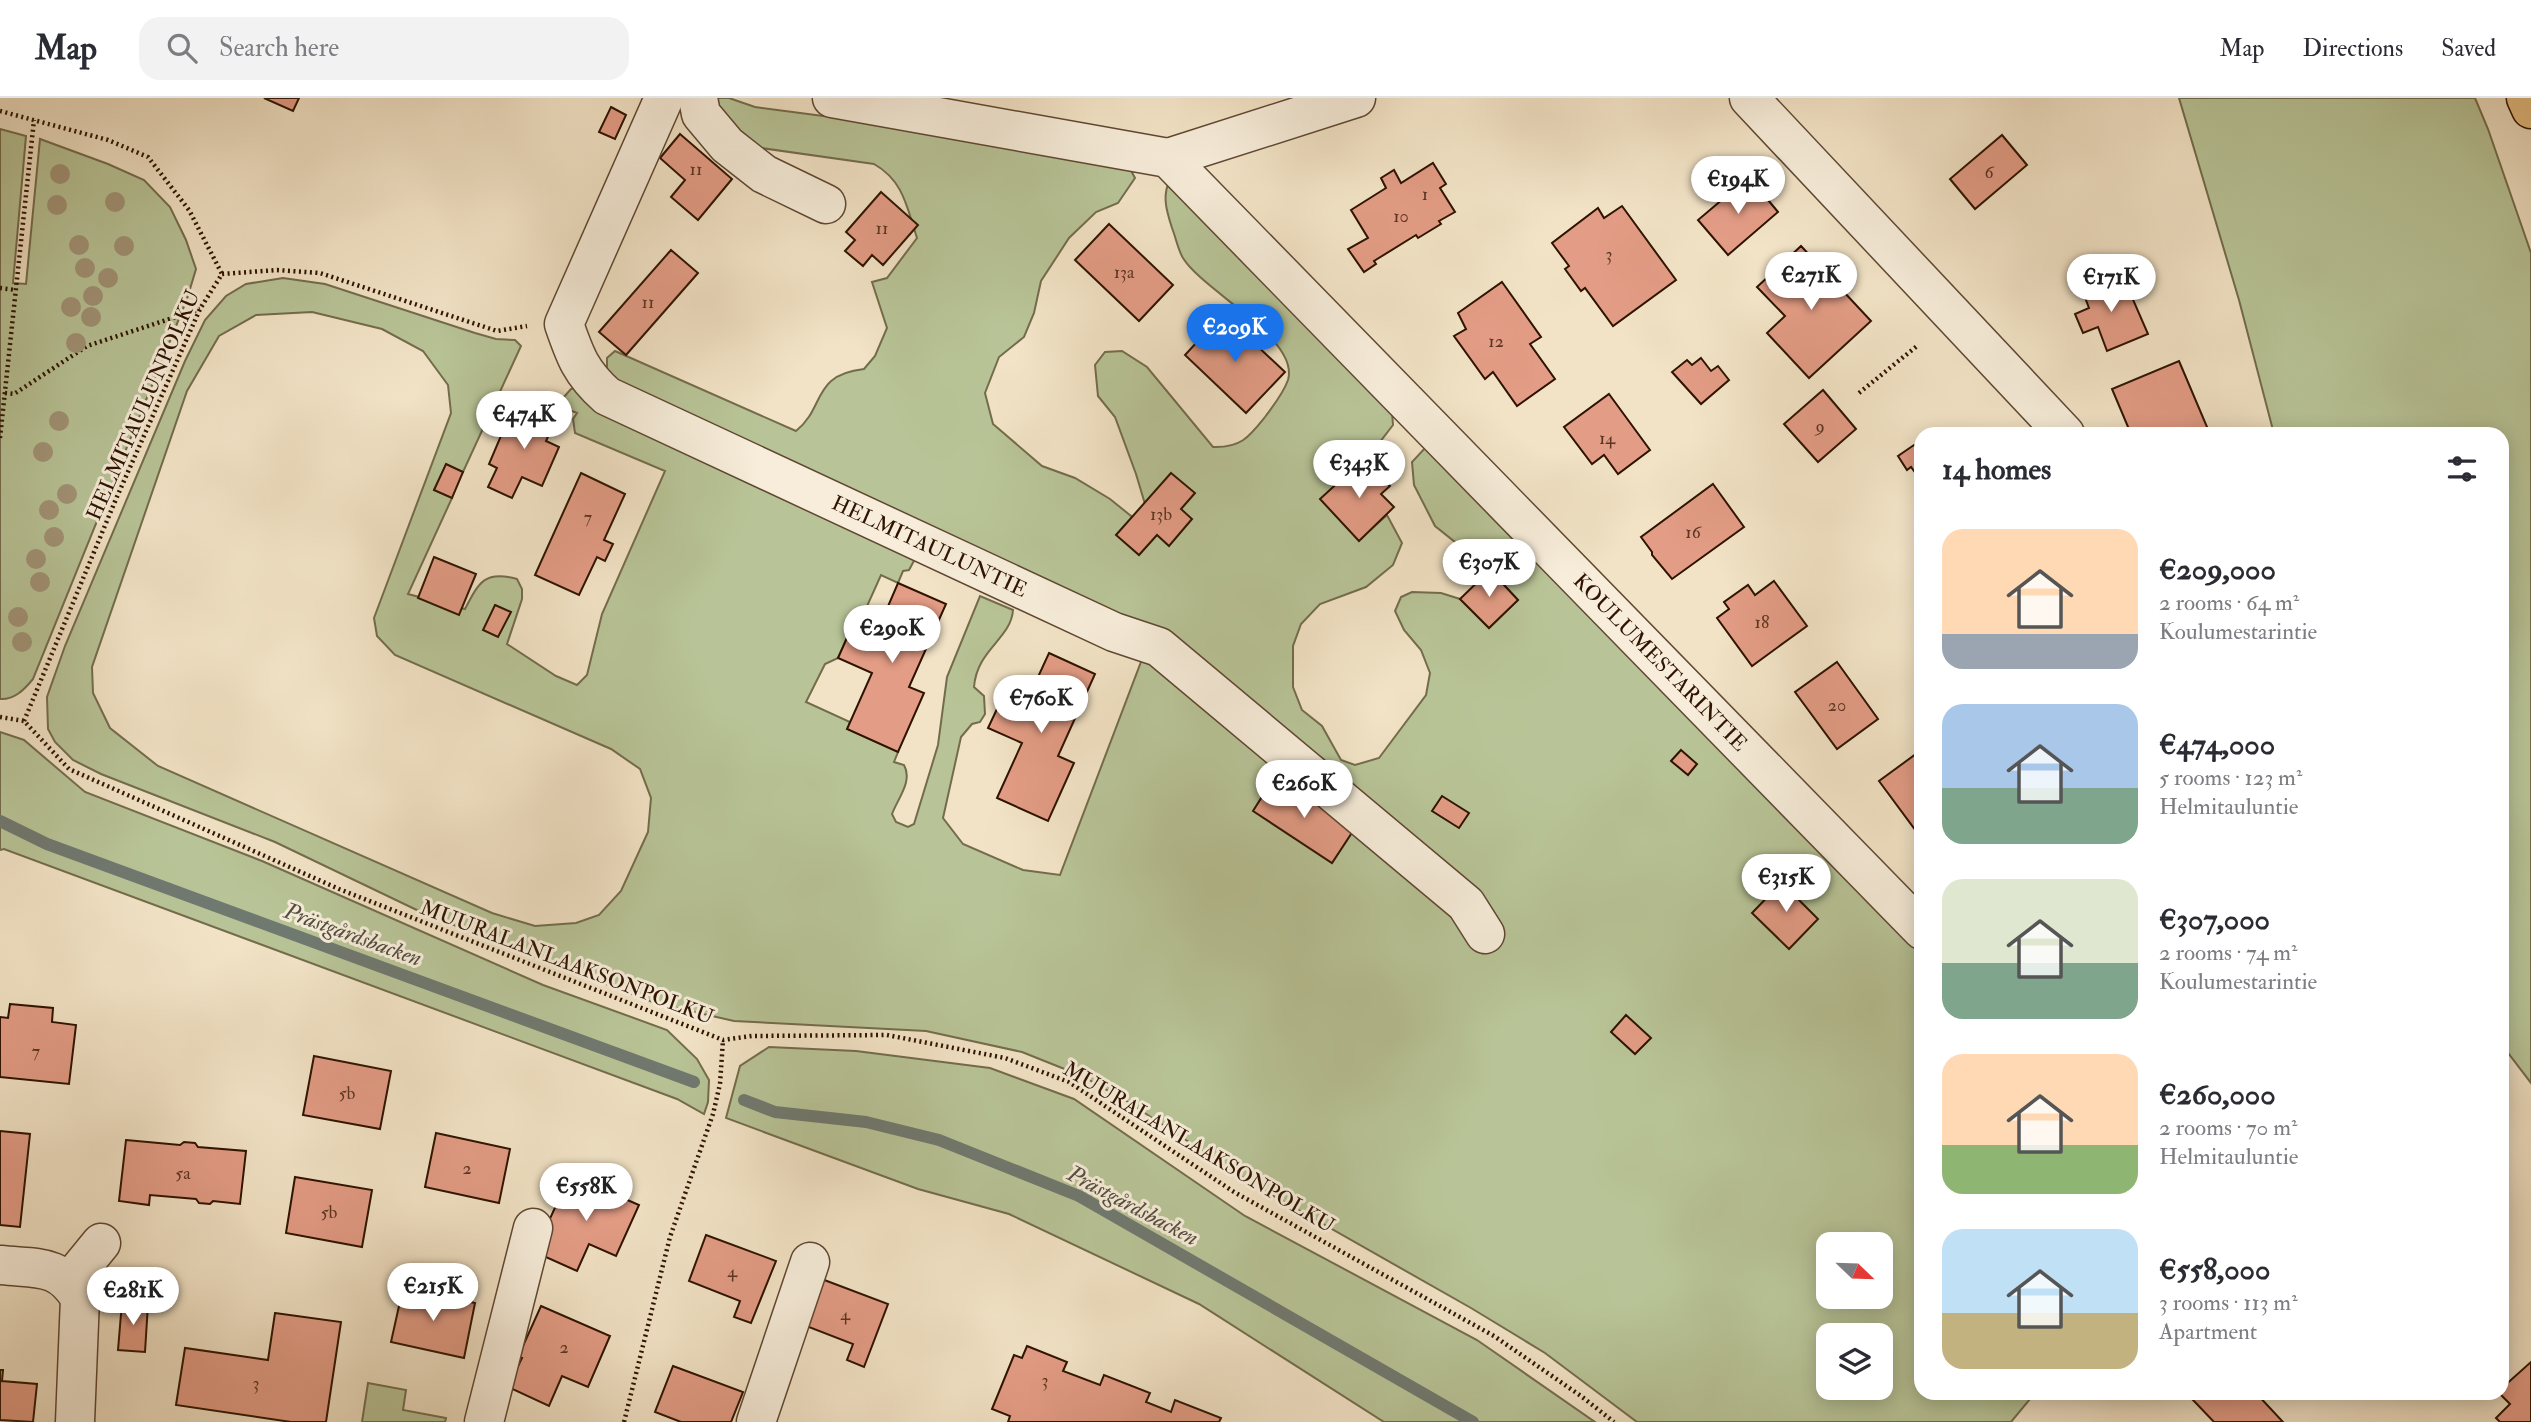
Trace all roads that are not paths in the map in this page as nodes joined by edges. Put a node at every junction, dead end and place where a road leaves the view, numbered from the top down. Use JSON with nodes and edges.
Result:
{"nodes":[{"id":1,"x":664,"y":98,"type":"edge"},
{"id":2,"x":698,"y":98,"type":"edge"},
{"id":3,"x":832,"y":98,"type":"edge"},
{"id":4,"x":1356,"y":98,"type":"edge"},
{"id":5,"x":1749,"y":98,"type":"edge"},
{"id":6,"x":2526,"y":98,"type":"edge"},
{"id":7,"x":2531,"y":109,"type":"edge"},
{"id":8,"x":1168,"y":158,"type":"junction"},
{"id":9,"x":826,"y":204,"type":"dead end"},
{"id":10,"x":2058,"y":427,"type":"edge"},
{"id":11,"x":1914,"y":922,"type":"edge"},
{"id":12,"x":1485,"y":934,"type":"dead end"},
{"id":13,"x":533,"y":1228,"type":"dead end"},
{"id":14,"x":101,"y":1243,"type":"dead end"},
{"id":15,"x":810,"y":1262,"type":"dead end"},
{"id":16,"x":0,"y":1265,"type":"edge"},
{"id":17,"x":70,"y":1281,"type":"junction"},
{"id":18,"x":75,"y":1422,"type":"edge"},
{"id":19,"x":484,"y":1422,"type":"edge"},
{"id":20,"x":756,"y":1422,"type":"edge"}],
"edges":[{"from":1,"to":12,"type":"street","name":"HELMITAULUNTIE"},
{"from":2,"to":9,"type":"street"},
{"from":3,"to":8,"type":"street"},
{"from":4,"to":8,"type":"street"},
{"from":5,"to":10,"type":"street"},
{"from":6,"to":7,"type":"highway"},
{"from":8,"to":11,"type":"street","name":"KOULUMESTARINTIE"},
{"from":13,"to":19,"type":"street"},
{"from":14,"to":17,"type":"street"},
{"from":15,"to":20,"type":"street"},
{"from":16,"to":17,"type":"street"},
{"from":17,"to":18,"type":"street"}]}
